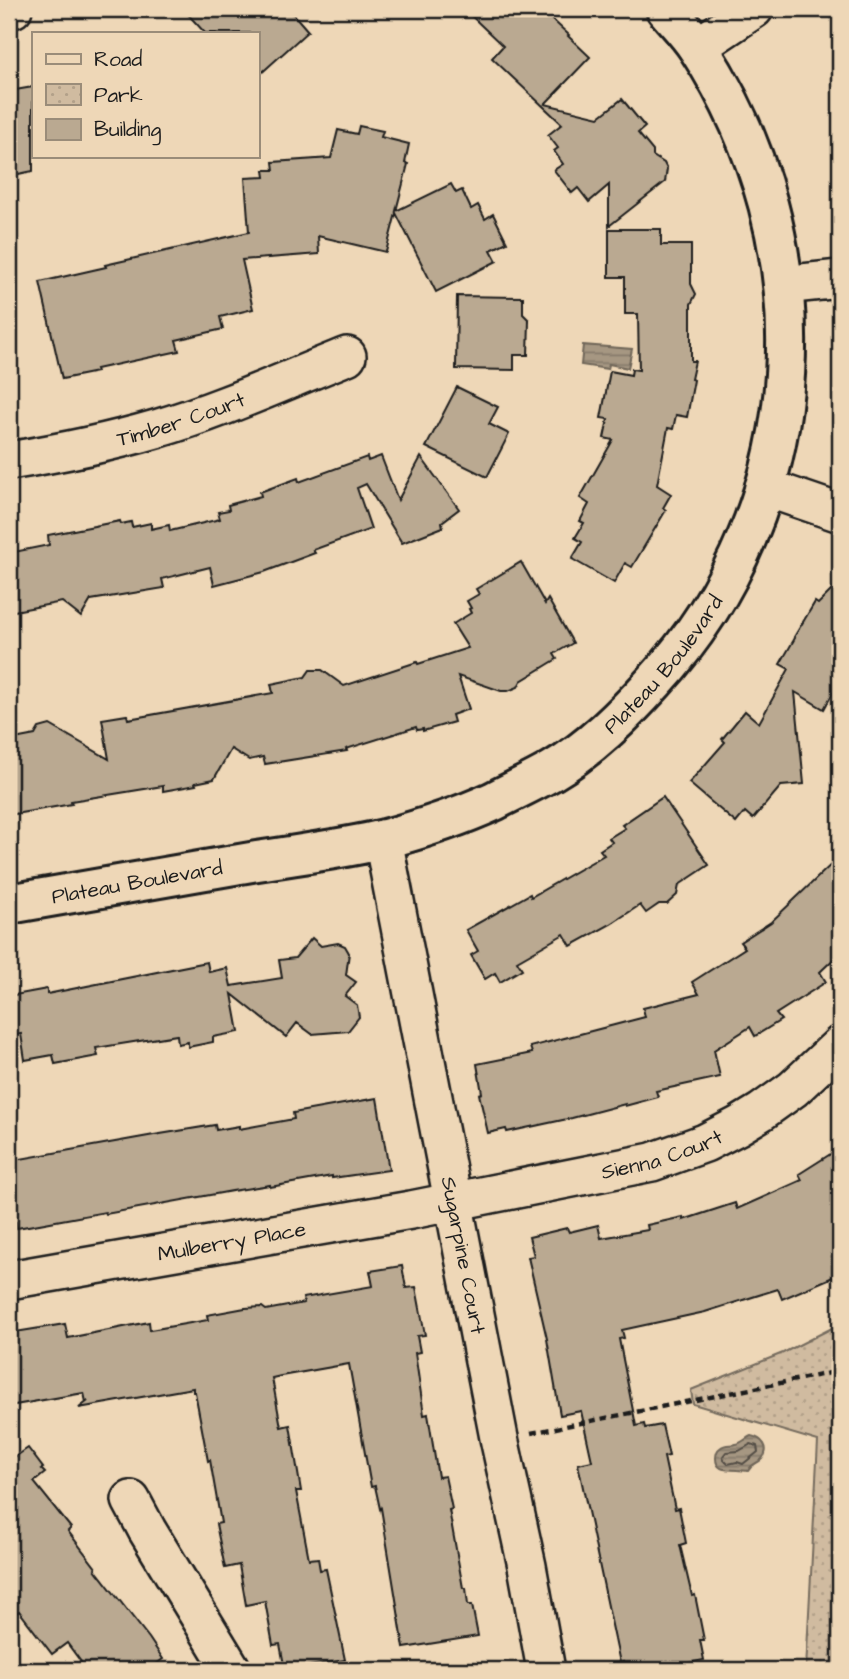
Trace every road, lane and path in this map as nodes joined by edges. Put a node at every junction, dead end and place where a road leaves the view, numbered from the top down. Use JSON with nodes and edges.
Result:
{"nodes":[{"id":1,"x":666,"y":9,"type":"edge"},
{"id":2,"x":754,"y":9,"type":"edge"},
{"id":3,"x":697,"y":47,"type":"junction"},
{"id":4,"x":840,"y":279,"type":"edge"},
{"id":5,"x":783,"y":285,"type":"junction"},
{"id":6,"x":347,"y":356,"type":"dead end"},
{"id":7,"x":9,"y":461,"type":"edge"},
{"id":8,"x":764,"y":487,"type":"junction"},
{"id":9,"x":840,"y":513,"type":"edge"},
{"id":10,"x":383,"y":839,"type":"junction"},
{"id":11,"x":9,"y":904,"type":"edge"},
{"id":12,"x":840,"y":1045,"type":"edge"},
{"id":13,"x":454,"y":1202,"type":"junction"},
{"id":14,"x":9,"y":1280,"type":"edge"},
{"id":15,"x":840,"y":1371,"type":"edge"},
{"id":16,"x":499,"y":1438,"type":"junction"},
{"id":17,"x":131,"y":1500,"type":"dead end"},
{"id":18,"x":232,"y":1670,"type":"edge"},
{"id":19,"x":545,"y":1670,"type":"edge"}],
"edges":[{"from":1,"to":3,"type":"street","name":"Plateau Boulevard"},
{"from":2,"to":3,"type":"street"},
{"from":3,"to":5,"type":"street","name":"Plateau Boulevard"},
{"from":4,"to":5,"type":"street"},
{"from":5,"to":8,"type":"street","name":"Plateau Boulevard"},
{"from":6,"to":7,"type":"street","name":"Timber Court"},
{"from":8,"to":9,"type":"street"},
{"from":8,"to":10,"type":"street","name":"Plateau Boulevard"},
{"from":10,"to":11,"type":"street","name":"Plateau Boulevard"},
{"from":10,"to":13,"type":"street","name":"Sugarpine Court"},
{"from":12,"to":13,"type":"street","name":"Sienna Court"},
{"from":13,"to":14,"type":"street","name":"Mulberry Place"},
{"from":13,"to":16,"type":"street","name":"Sugarpine Court"},
{"from":15,"to":16,"type":"path"},
{"from":16,"to":19,"type":"street","name":"Sugarpine Court"},
{"from":17,"to":18,"type":"street"}]}
